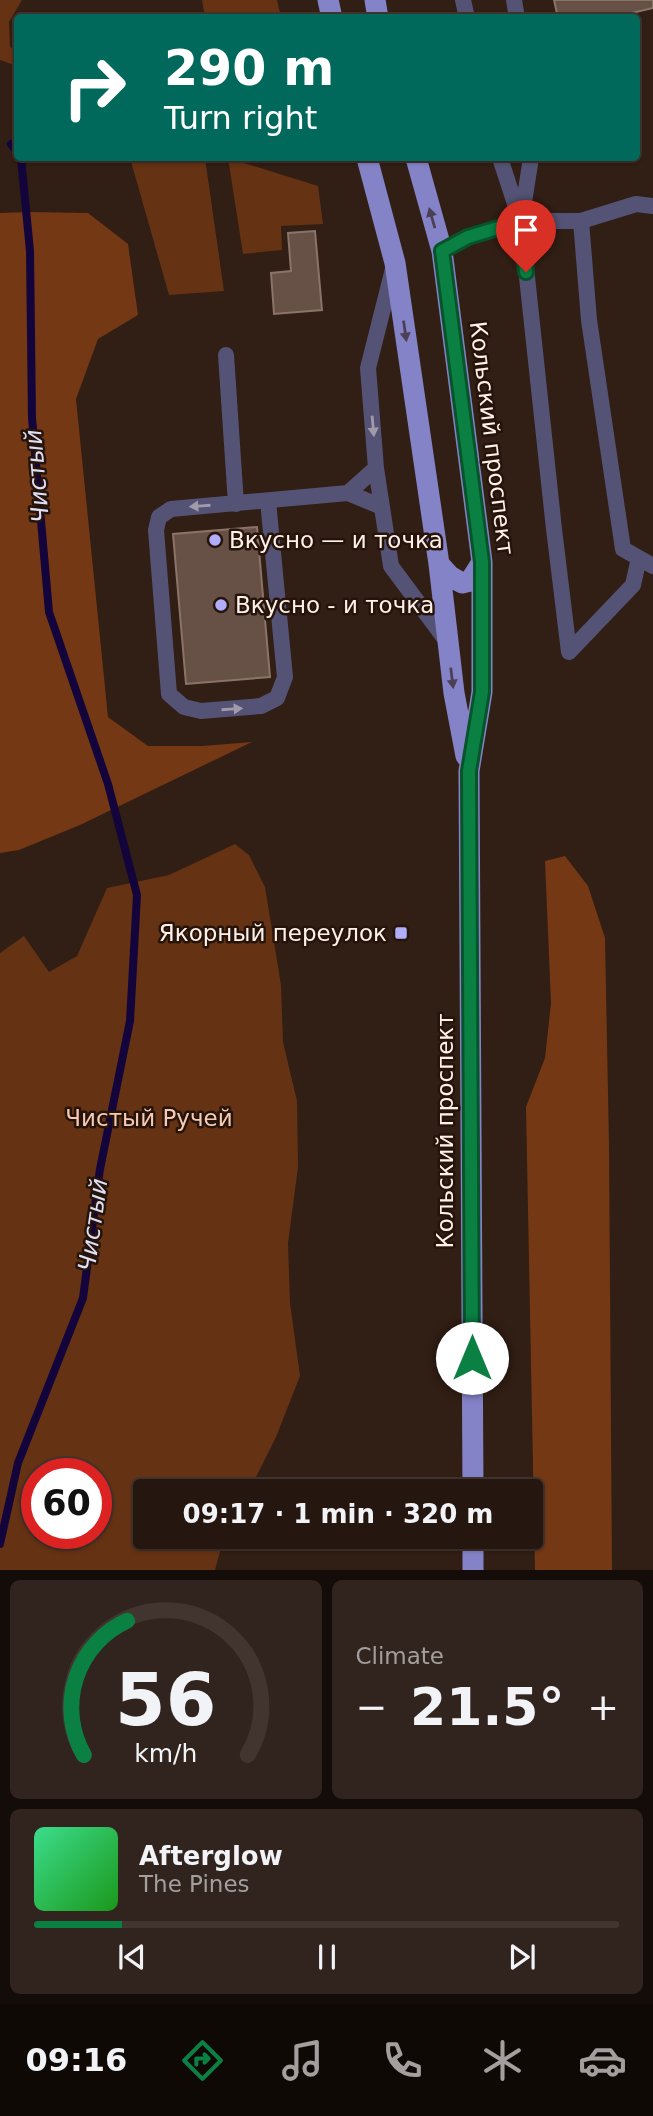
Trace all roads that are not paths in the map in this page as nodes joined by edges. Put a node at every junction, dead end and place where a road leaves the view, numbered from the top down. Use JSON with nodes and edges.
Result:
{"nodes":[{"id":1,"x":368,"y":161,"type":"edge"},
{"id":2,"x":417,"y":161,"type":"edge"},
{"id":3,"x":501,"y":161,"type":"edge"},
{"id":4,"x":531,"y":161,"type":"edge"},
{"id":5,"x":653,"y":206,"type":"edge"},
{"id":6,"x":581,"y":220,"type":"junction"},
{"id":7,"x":521,"y":221,"type":"junction"},
{"id":8,"x":442,"y":251,"type":"junction"},
{"id":9,"x":395,"y":264,"type":"junction"},
{"id":10,"x":226,"y":355,"type":"dead end"},
{"id":11,"x":376,"y":468,"type":"junction"},
{"id":12,"x":348,"y":493,"type":"junction"},
{"id":13,"x":268,"y":501,"type":"junction"},
{"id":14,"x":236,"y":504,"type":"junction"},
{"id":15,"x":382,"y":507,"type":"junction"},
{"id":16,"x":482,"y":562,"type":"junction"},
{"id":17,"x":646,"y":562,"type":"edge"},
{"id":18,"x":439,"y":564,"type":"junction"},
{"id":19,"x":448,"y":643,"type":"junction"},
{"id":20,"x":469,"y":771,"type":"junction"},
{"id":21,"x":473,"y":1479,"type":"edge"},
{"id":22,"x":473,"y":1549,"type":"edge"},
{"id":23,"x":473,"y":1570,"type":"edge"}],
"edges":[{"from":1,"to":9,"type":"main road","name":"Кольский проспект"},
{"from":8,"to":2,"type":"main road","name":"Кольский проспект","one_way":true},
{"from":3,"to":7,"type":"lane"},
{"from":4,"to":7,"type":"lane"},
{"from":5,"to":6,"type":"lane"},
{"from":6,"to":7,"type":"lane"},
{"from":6,"to":17,"type":"lane"},
{"from":7,"to":8,"type":"lane"},
{"from":7,"to":17,"type":"lane"},
{"from":8,"to":16,"type":"main road","name":"Кольский проспект"},
{"from":9,"to":11,"type":"lane","one_way":true},
{"from":9,"to":18,"type":"main road","name":"Кольский проспект","one_way":true},
{"from":10,"to":14,"type":"lane"},
{"from":11,"to":12,"type":"lane"},
{"from":11,"to":15,"type":"lane"},
{"from":12,"to":13,"type":"lane"},
{"from":12,"to":15,"type":"lane"},
{"from":13,"to":14,"type":"lane"},
{"from":14,"to":13,"type":"lane","one_way":true},
{"from":15,"to":19,"type":"lane"},
{"from":16,"to":18,"type":"main road"},
{"from":16,"to":20,"type":"main road","name":"Кольский проспект"},
{"from":18,"to":19,"type":"main road","name":"Кольский проспект"},
{"from":19,"to":20,"type":"main road","name":"Кольский проспект","one_way":true},
{"from":20,"to":21,"type":"main road","name":"Кольский проспект"},
{"from":22,"to":23,"type":"main road"}]}
